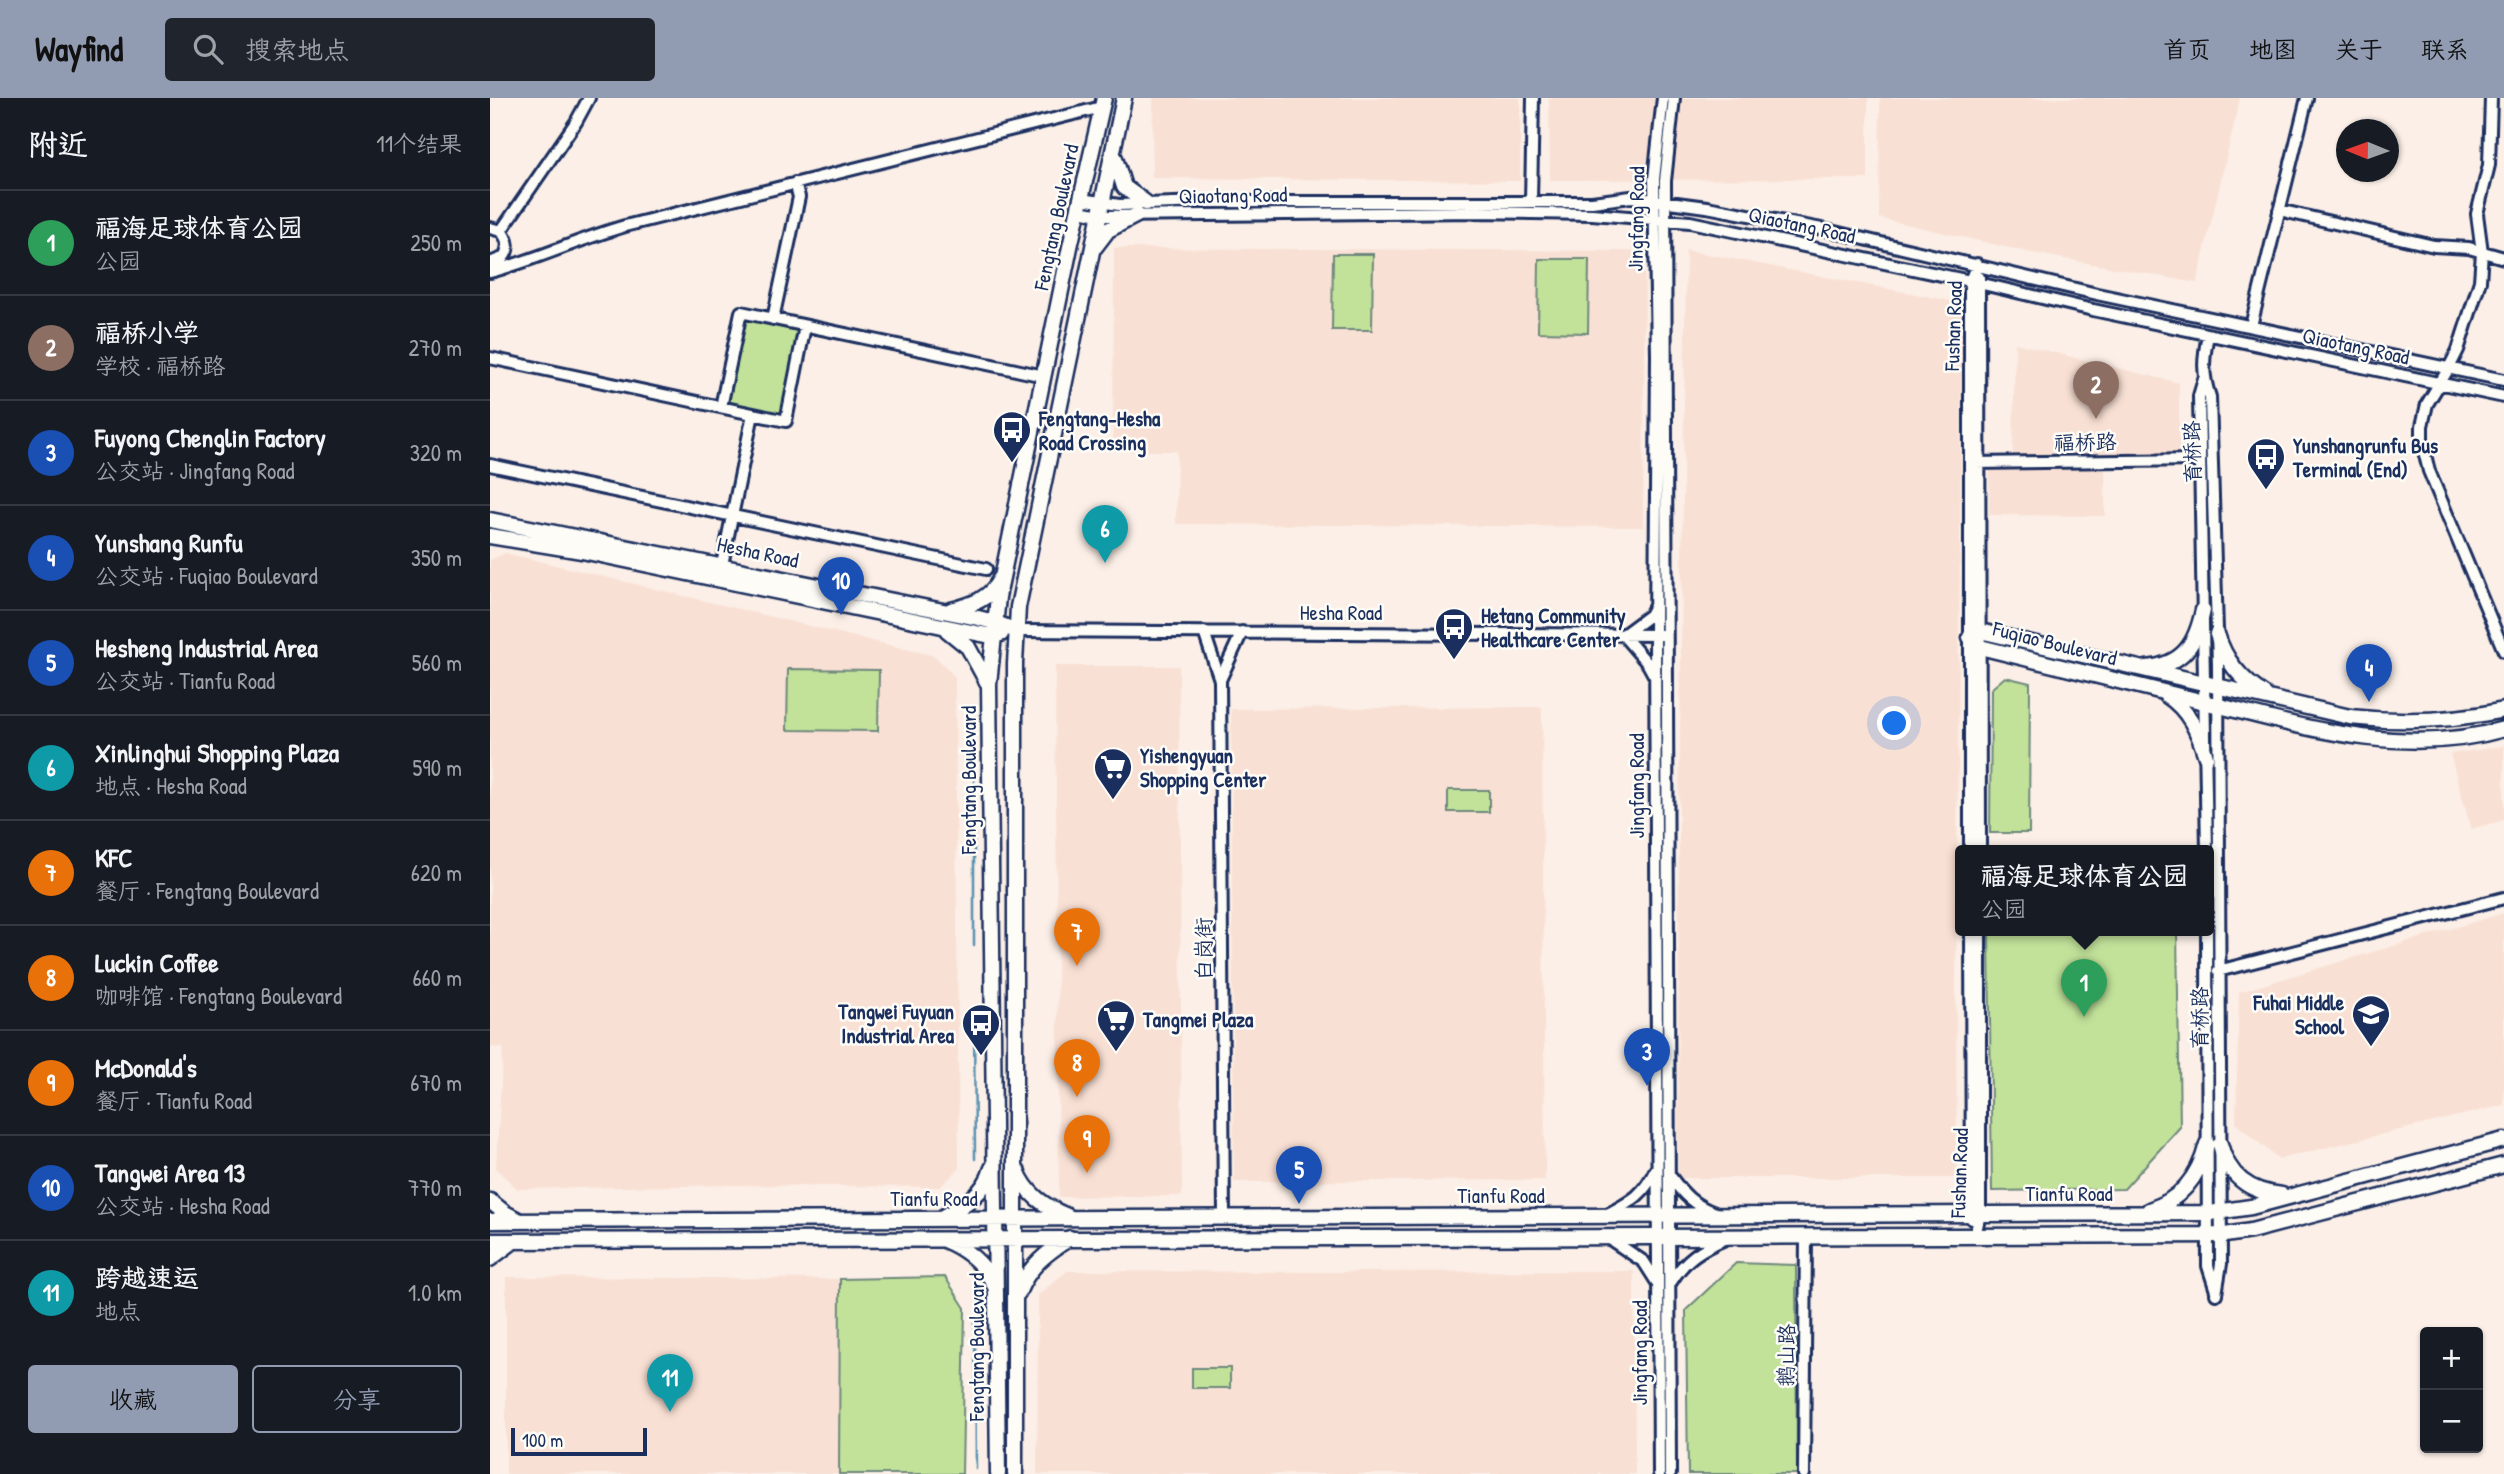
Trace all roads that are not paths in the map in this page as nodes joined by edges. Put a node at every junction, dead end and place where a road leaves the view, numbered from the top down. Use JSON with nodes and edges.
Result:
{"nodes":[{"id":1,"x":589,"y":98,"type":"edge"},
{"id":2,"x":1124,"y":98,"type":"edge"},
{"id":3,"x":1533,"y":98,"type":"edge"},
{"id":4,"x":1663,"y":98,"type":"edge"},
{"id":5,"x":1674,"y":98,"type":"edge"},
{"id":6,"x":2307,"y":98,"type":"edge"},
{"id":7,"x":2491,"y":98,"type":"edge"},
{"id":8,"x":1103,"y":103,"type":"edge"},
{"id":9,"x":1113,"y":151,"type":"junction"},
{"id":10,"x":795,"y":183,"type":"junction"},
{"id":11,"x":1660,"y":200,"type":"junction"},
{"id":12,"x":1534,"y":201,"type":"junction"},
{"id":13,"x":1146,"y":203,"type":"junction"},
{"id":14,"x":1079,"y":205,"type":"junction"},
{"id":15,"x":1101,"y":210,"type":"junction"},
{"id":16,"x":2279,"y":210,"type":"junction"},
{"id":17,"x":1137,"y":215,"type":"junction"},
{"id":18,"x":1654,"y":218,"type":"junction"},
{"id":19,"x":1667,"y":219,"type":"junction"},
{"id":20,"x":495,"y":230,"type":"edge"},
{"id":21,"x":2482,"y":252,"type":"junction"},
{"id":22,"x":1091,"y":254,"type":"junction"},
{"id":23,"x":2504,"y":258,"type":"edge"},
{"id":24,"x":490,"y":263,"type":"edge"},
{"id":25,"x":1977,"y":264,"type":"junction"},
{"id":26,"x":490,"y":272,"type":"edge"},
{"id":27,"x":1975,"y":282,"type":"junction"},
{"id":28,"x":773,"y":319,"type":"junction"},
{"id":29,"x":805,"y":326,"type":"junction"},
{"id":30,"x":2251,"y":326,"type":"junction"},
{"id":31,"x":2208,"y":335,"type":"junction"},
{"id":32,"x":490,"y":358,"type":"edge"},
{"id":33,"x":2449,"y":369,"type":"junction"},
{"id":34,"x":1044,"y":376,"type":"junction"},
{"id":35,"x":2204,"y":379,"type":"junction"},
{"id":36,"x":2504,"y":380,"type":"edge"},
{"id":37,"x":2440,"y":383,"type":"junction"},
{"id":38,"x":2504,"y":397,"type":"edge"},
{"id":39,"x":721,"y":407,"type":"junction"},
{"id":40,"x":753,"y":414,"type":"junction"},
{"id":41,"x":2200,"y":460,"type":"junction"},
{"id":42,"x":1975,"y":463,"type":"junction"},
{"id":43,"x":490,"y":465,"type":"edge"},
{"id":44,"x":732,"y":516,"type":"junction"},
{"id":45,"x":490,"y":520,"type":"edge"},
{"id":46,"x":490,"y":536,"type":"edge"},
{"id":47,"x":722,"y":565,"type":"junction"},
{"id":48,"x":986,"y":569,"type":"dead end"},
{"id":49,"x":1004,"y":572,"type":"junction"},
{"id":50,"x":1655,"y":606,"type":"junction"},
{"id":51,"x":2203,"y":610,"type":"junction"},
{"id":52,"x":947,"y":612,"type":"junction"},
{"id":53,"x":940,"y":626,"type":"junction"},
{"id":54,"x":993,"y":629,"type":"junction"},
{"id":55,"x":1016,"y":631,"type":"junction"},
{"id":56,"x":1204,"y":632,"type":"junction"},
{"id":57,"x":1242,"y":632,"type":"junction"},
{"id":58,"x":2217,"y":634,"type":"junction"},
{"id":59,"x":1623,"y":635,"type":"junction"},
{"id":60,"x":1660,"y":635,"type":"junction"},
{"id":61,"x":1977,"y":638,"type":"junction"},
{"id":62,"x":2504,"y":651,"type":"edge"},
{"id":63,"x":2132,"y":667,"type":"junction"},
{"id":64,"x":1655,"y":678,"type":"junction"},
{"id":65,"x":1220,"y":680,"type":"junction"},
{"id":66,"x":989,"y":684,"type":"junction"},
{"id":67,"x":2211,"y":686,"type":"junction"},
{"id":68,"x":2158,"y":691,"type":"junction"},
{"id":69,"x":2276,"y":701,"type":"junction"},
{"id":70,"x":2211,"y":704,"type":"junction"},
{"id":71,"x":2504,"y":710,"type":"edge"},
{"id":72,"x":2328,"y":713,"type":"junction"},
{"id":73,"x":2504,"y":729,"type":"edge"},
{"id":74,"x":2324,"y":731,"type":"junction"},
{"id":75,"x":2206,"y":757,"type":"junction"},
{"id":76,"x":1970,"y":845,"type":"edge"},
{"id":77,"x":1980,"y":845,"type":"edge"},
{"id":78,"x":2207,"y":845,"type":"edge"},
{"id":79,"x":2504,"y":898,"type":"edge"},
{"id":80,"x":1970,"y":936,"type":"edge"},
{"id":81,"x":1980,"y":936,"type":"edge"},
{"id":82,"x":2207,"y":936,"type":"edge"},
{"id":83,"x":2218,"y":971,"type":"junction"},
{"id":84,"x":2504,"y":1140,"type":"edge"},
{"id":85,"x":2213,"y":1144,"type":"junction"},
{"id":86,"x":994,"y":1153,"type":"junction"},
{"id":87,"x":1014,"y":1158,"type":"junction"},
{"id":88,"x":2504,"y":1165,"type":"edge"},
{"id":89,"x":1658,"y":1166,"type":"junction"},
{"id":90,"x":1670,"y":1176,"type":"junction"},
{"id":91,"x":2297,"y":1195,"type":"junction"},
{"id":92,"x":490,"y":1201,"type":"edge"},
{"id":93,"x":2214,"y":1212,"type":"junction"},
{"id":94,"x":1975,"y":1214,"type":"junction"},
{"id":95,"x":2129,"y":1214,"type":"junction"},
{"id":96,"x":1605,"y":1215,"type":"junction"},
{"id":97,"x":1664,"y":1215,"type":"junction"},
{"id":98,"x":1720,"y":1215,"type":"junction"},
{"id":99,"x":1071,"y":1218,"type":"junction"},
{"id":100,"x":1223,"y":1218,"type":"junction"},
{"id":101,"x":938,"y":1219,"type":"junction"},
{"id":102,"x":995,"y":1219,"type":"junction"},
{"id":103,"x":1015,"y":1219,"type":"junction"},
{"id":104,"x":522,"y":1221,"type":"junction"},
{"id":105,"x":490,"y":1222,"type":"edge"},
{"id":106,"x":2214,"y":1234,"type":"junction"},
{"id":107,"x":1975,"y":1236,"type":"junction"},
{"id":108,"x":1607,"y":1237,"type":"junction"},
{"id":109,"x":1664,"y":1237,"type":"junction"},
{"id":110,"x":1729,"y":1237,"type":"junction"},
{"id":111,"x":1806,"y":1237,"type":"junction"},
{"id":112,"x":940,"y":1238,"type":"junction"},
{"id":113,"x":996,"y":1238,"type":"junction"},
{"id":114,"x":1015,"y":1238,"type":"junction"},
{"id":115,"x":1071,"y":1238,"type":"junction"},
{"id":116,"x":516,"y":1240,"type":"junction"},
{"id":117,"x":490,"y":1241,"type":"edge"},
{"id":118,"x":490,"y":1259,"type":"edge"},
{"id":119,"x":1664,"y":1285,"type":"junction"},
{"id":120,"x":997,"y":1293,"type":"junction"},
{"id":121,"x":1016,"y":1297,"type":"junction"},
{"id":122,"x":998,"y":1474,"type":"edge"},
{"id":123,"x":1015,"y":1474,"type":"edge"},
{"id":124,"x":1659,"y":1474,"type":"edge"},
{"id":125,"x":1670,"y":1474,"type":"edge"},
{"id":126,"x":1804,"y":1474,"type":"edge"}],
"edges":[{"from":1,"to":20,"type":"street"},
{"from":2,"to":9,"type":"main road","name":"Fengtang Boulevard"},
{"from":3,"to":12,"type":"street"},
{"from":4,"to":11,"type":"street","name":"Jingfang Road"},
{"from":5,"to":11,"type":"street","name":"Jingfang Road"},
{"from":6,"to":16,"type":"street"},
{"from":7,"to":21,"type":"street"},
{"from":8,"to":10,"type":"street"},
{"from":8,"to":14,"type":"main road","name":"Fengtang Boulevard"},
{"from":9,"to":13,"type":"main road"},
{"from":9,"to":15,"type":"main road","name":"Fengtang Boulevard"},
{"from":10,"to":26,"type":"street"},
{"from":10,"to":28,"type":"street"},
{"from":11,"to":12,"type":"street","name":"Qiaotang Road"},
{"from":11,"to":18,"type":"street","name":"Jingfang Road"},
{"from":11,"to":19,"type":"street","name":"Jingfang Road"},
{"from":11,"to":25,"type":"street","name":"Qiaotang Road"},
{"from":12,"to":13,"type":"street","name":"Qiaotang Road"},
{"from":13,"to":15,"type":"street","name":"Qiaotang Road"},
{"from":14,"to":15,"type":"street","name":"Qiaotang Road"},
{"from":14,"to":34,"type":"main road","name":"Fengtang Boulevard"},
{"from":15,"to":17,"type":"street","name":"Qiaotang Road"},
{"from":15,"to":22,"type":"main road","name":"Fengtang Boulevard"},
{"from":16,"to":21,"type":"street"},
{"from":16,"to":30,"type":"street"},
{"from":17,"to":18,"type":"street","name":"Qiaotang Road"},
{"from":17,"to":22,"type":"main road"},
{"from":18,"to":19,"type":"street","name":"Qiaotang Road"},
{"from":18,"to":50,"type":"street","name":"Jingfang Road"},
{"from":19,"to":27,"type":"street","name":"Qiaotang Road"},
{"from":19,"to":60,"type":"street","name":"Jingfang Road"},
{"from":20,"to":24,"type":"street"},
{"from":21,"to":23,"type":"street"},
{"from":21,"to":33,"type":"street"},
{"from":22,"to":55,"type":"main road","name":"Fengtang Boulevard"},
{"from":25,"to":27,"type":"street","name":"Fushan Road"},
{"from":25,"to":30,"type":"street","name":"Qiaotang Road"},
{"from":27,"to":31,"type":"street","name":"Qiaotang Road"},
{"from":27,"to":42,"type":"street","name":"Fushan Road"},
{"from":28,"to":29,"type":"street"},
{"from":28,"to":39,"type":"street"},
{"from":29,"to":34,"type":"street"},
{"from":29,"to":40,"type":"street"},
{"from":30,"to":33,"type":"street","name":"Qiaotang Road"},
{"from":31,"to":35,"type":"street","name":"育桥路"},
{"from":31,"to":37,"type":"street","name":"Qiaotang Road"},
{"from":32,"to":39,"type":"street"},
{"from":33,"to":36,"type":"street","name":"Qiaotang Road"},
{"from":33,"to":37,"type":"street"},
{"from":34,"to":49,"type":"main road","name":"Fengtang Boulevard"},
{"from":35,"to":41,"type":"street","name":"育桥路"},
{"from":35,"to":58,"type":"street","name":"育桥路"},
{"from":37,"to":38,"type":"street","name":"Qiaotang Road"},
{"from":37,"to":62,"type":"street"},
{"from":39,"to":40,"type":"street"},
{"from":40,"to":44,"type":"street"},
{"from":41,"to":42,"type":"street","name":"福桥路"},
{"from":41,"to":51,"type":"street","name":"育桥路"},
{"from":42,"to":61,"type":"street","name":"Fushan Road"},
{"from":43,"to":44,"type":"street"},
{"from":44,"to":47,"type":"street"},
{"from":44,"to":48,"type":"street"},
{"from":45,"to":47,"type":"main road","name":"Hesha Road"},
{"from":46,"to":53,"type":"main road","name":"Hesha Road"},
{"from":47,"to":52,"type":"main road","name":"Hesha Road"},
{"from":49,"to":52,"type":"main road"},
{"from":49,"to":54,"type":"main road","name":"Fengtang Boulevard"},
{"from":50,"to":59,"type":"street"},
{"from":50,"to":60,"type":"street","name":"Jingfang Road"},
{"from":51,"to":63,"type":"main road"},
{"from":51,"to":67,"type":"street","name":"育桥路"},
{"from":52,"to":54,"type":"main road","name":"Hesha Road"},
{"from":53,"to":54,"type":"main road","name":"Hesha Road"},
{"from":53,"to":66,"type":"main road"},
{"from":54,"to":55,"type":"main road","name":"Hesha Road"},
{"from":54,"to":66,"type":"main road","name":"Fengtang Boulevard"},
{"from":55,"to":56,"type":"street","name":"Hesha Road"},
{"from":55,"to":87,"type":"main road","name":"Fengtang Boulevard"},
{"from":56,"to":57,"type":"street","name":"Hesha Road"},
{"from":56,"to":65,"type":"street"},
{"from":57,"to":59,"type":"street","name":"Hesha Road"},
{"from":57,"to":65,"type":"street"},
{"from":58,"to":67,"type":"street","name":"育桥路"},
{"from":58,"to":69,"type":"main road"},
{"from":59,"to":60,"type":"street","name":"Hesha Road"},
{"from":59,"to":64,"type":"street"},
{"from":60,"to":64,"type":"street","name":"Jingfang Road"},
{"from":60,"to":90,"type":"street","name":"Jingfang Road"},
{"from":61,"to":63,"type":"main road","name":"Fuqiao Boulevard"},
{"from":61,"to":68,"type":"main road","name":"Fuqiao Boulevard"},
{"from":61,"to":76,"type":"street","name":"Fushan Road"},
{"from":61,"to":77,"type":"street","name":"Fushan Road"},
{"from":63,"to":67,"type":"main road","name":"Fuqiao Boulevard"},
{"from":64,"to":89,"type":"street","name":"Jingfang Road"},
{"from":65,"to":100,"type":"street","name":"白岗街"},
{"from":66,"to":86,"type":"main road","name":"Fengtang Boulevard"},
{"from":67,"to":69,"type":"main road","name":"Fuqiao Boulevard"},
{"from":67,"to":70,"type":"street","name":"育桥路"},
{"from":68,"to":70,"type":"main road","name":"Fuqiao Boulevard"},
{"from":68,"to":75,"type":"main road"},
{"from":69,"to":72,"type":"main road","name":"Fuqiao Boulevard"},
{"from":70,"to":74,"type":"main road","name":"Fuqiao Boulevard"},
{"from":70,"to":75,"type":"street","name":"育桥路"},
{"from":70,"to":83,"type":"street","name":"育桥路"},
{"from":71,"to":72,"type":"main road","name":"Fuqiao Boulevard"},
{"from":72,"to":74,"type":"street"},
{"from":73,"to":74,"type":"main road","name":"Fuqiao Boulevard"},
{"from":75,"to":78,"type":"street","name":"育桥路"},
{"from":79,"to":83,"type":"street"},
{"from":80,"to":94,"type":"street","name":"Fushan Road"},
{"from":81,"to":94,"type":"street","name":"Fushan Road"},
{"from":82,"to":85,"type":"street","name":"育桥路"},
{"from":83,"to":85,"type":"street","name":"育桥路"},
{"from":84,"to":91,"type":"main road","name":"Tianfu Road"},
{"from":85,"to":91,"type":"main road"},
{"from":85,"to":93,"type":"street","name":"育桥路"},
{"from":85,"to":95,"type":"main road"},
{"from":86,"to":101,"type":"main road"},
{"from":86,"to":102,"type":"main road","name":"Fengtang Boulevard"},
{"from":87,"to":99,"type":"main road"},
{"from":87,"to":103,"type":"main road","name":"Fengtang Boulevard"},
{"from":88,"to":106,"type":"main road","name":"Tianfu Road"},
{"from":89,"to":96,"type":"street"},
{"from":89,"to":97,"type":"street","name":"Jingfang Road"},
{"from":90,"to":97,"type":"street","name":"Jingfang Road"},
{"from":90,"to":98,"type":"street"},
{"from":91,"to":93,"type":"main road","name":"Tianfu Road"},
{"from":92,"to":104,"type":"main road"},
{"from":93,"to":95,"type":"main road","name":"Tianfu Road"},
{"from":93,"to":106,"type":"street","name":"育桥路"},
{"from":94,"to":95,"type":"main road","name":"Tianfu Road"},
{"from":94,"to":98,"type":"main road","name":"Tianfu Road"},
{"from":94,"to":107,"type":"street","name":"Fushan Road"},
{"from":96,"to":97,"type":"main road","name":"Tianfu Road"},
{"from":96,"to":100,"type":"main road","name":"Tianfu Road"},
{"from":97,"to":98,"type":"main road","name":"Tianfu Road"},
{"from":97,"to":109,"type":"street","name":"Jingfang Road"},
{"from":99,"to":100,"type":"main road","name":"Tianfu Road"},
{"from":99,"to":103,"type":"main road","name":"Tianfu Road"},
{"from":101,"to":102,"type":"main road","name":"Tianfu Road"},
{"from":101,"to":104,"type":"main road","name":"Tianfu Road"},
{"from":102,"to":103,"type":"main road","name":"Tianfu Road"},
{"from":102,"to":113,"type":"main road","name":"Fengtang Boulevard"},
{"from":103,"to":114,"type":"main road","name":"Fengtang Boulevard"},
{"from":104,"to":105,"type":"main road","name":"Tianfu Road"},
{"from":106,"to":107,"type":"main road","name":"Tianfu Road"},
{"from":107,"to":111,"type":"main road","name":"Tianfu Road"},
{"from":108,"to":109,"type":"main road","name":"Tianfu Road"},
{"from":108,"to":115,"type":"main road","name":"Tianfu Road"},
{"from":108,"to":119,"type":"street"},
{"from":109,"to":110,"type":"main road","name":"Tianfu Road"},
{"from":109,"to":119,"type":"street","name":"Jingfang Road"},
{"from":110,"to":111,"type":"main road","name":"Tianfu Road"},
{"from":110,"to":119,"type":"street"},
{"from":111,"to":126,"type":"street","name":"鹅山路"},
{"from":112,"to":113,"type":"main road","name":"Tianfu Road"},
{"from":112,"to":116,"type":"main road","name":"Tianfu Road"},
{"from":112,"to":120,"type":"main road"},
{"from":113,"to":114,"type":"main road","name":"Tianfu Road"},
{"from":113,"to":120,"type":"main road","name":"Fengtang Boulevard"},
{"from":114,"to":115,"type":"main road","name":"Tianfu Road"},
{"from":114,"to":121,"type":"main road","name":"Fengtang Boulevard"},
{"from":115,"to":121,"type":"main road"},
{"from":116,"to":117,"type":"main road","name":"Tianfu Road"},
{"from":116,"to":118,"type":"main road"},
{"from":119,"to":124,"type":"street","name":"Jingfang Road"},
{"from":119,"to":125,"type":"street","name":"Jingfang Road"},
{"from":120,"to":122,"type":"main road","name":"Fengtang Boulevard"},
{"from":121,"to":123,"type":"main road","name":"Fengtang Boulevard"}]}
